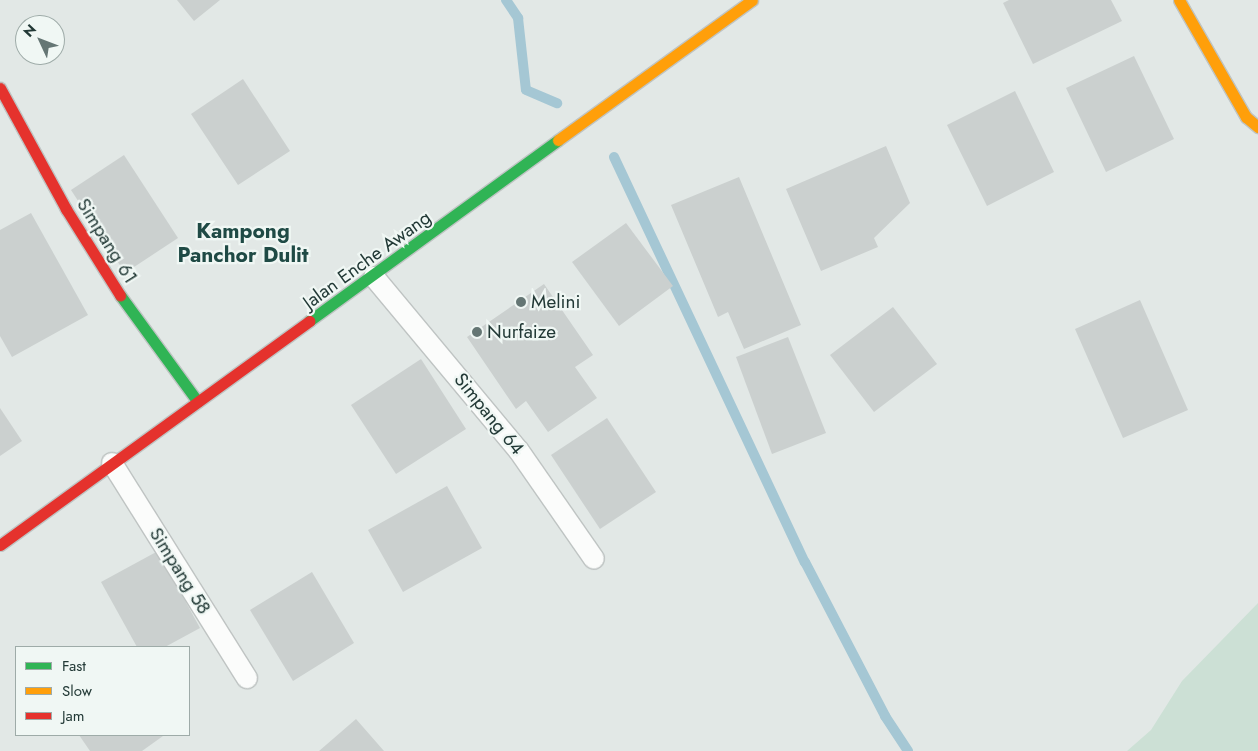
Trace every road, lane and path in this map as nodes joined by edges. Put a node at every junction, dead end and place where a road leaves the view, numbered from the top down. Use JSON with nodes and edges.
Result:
{"nodes":[{"id":1,"x":752,"y":0,"type":"edge"},
{"id":2,"x":1179,"y":0,"type":"edge"},
{"id":3,"x":0,"y":88,"type":"edge"},
{"id":4,"x":1258,"y":127,"type":"edge"},
{"id":5,"x":374,"y":277,"type":"junction"},
{"id":6,"x":198,"y":402,"type":"junction"},
{"id":7,"x":112,"y":463,"type":"junction"},
{"id":8,"x":0,"y":544,"type":"edge"},
{"id":9,"x":594,"y":558,"type":"dead end"},
{"id":10,"x":247,"y":678,"type":"dead end"}],
"edges":[{"from":1,"to":5,"type":"main road","name":"Jalan Enche Awang"},
{"from":2,"to":4,"type":"main road"},
{"from":3,"to":6,"type":"main road","name":"Simpang 61"},
{"from":5,"to":6,"type":"main road","name":"Jalan Enche Awang"},
{"from":5,"to":9,"type":"lane","name":"Simpang 64"},
{"from":6,"to":7,"type":"main road","name":"Jalan Enche Awang"},
{"from":7,"to":8,"type":"main road","name":"Jalan Enche Awang"},
{"from":7,"to":10,"type":"lane","name":"Simpang 58"}]}
